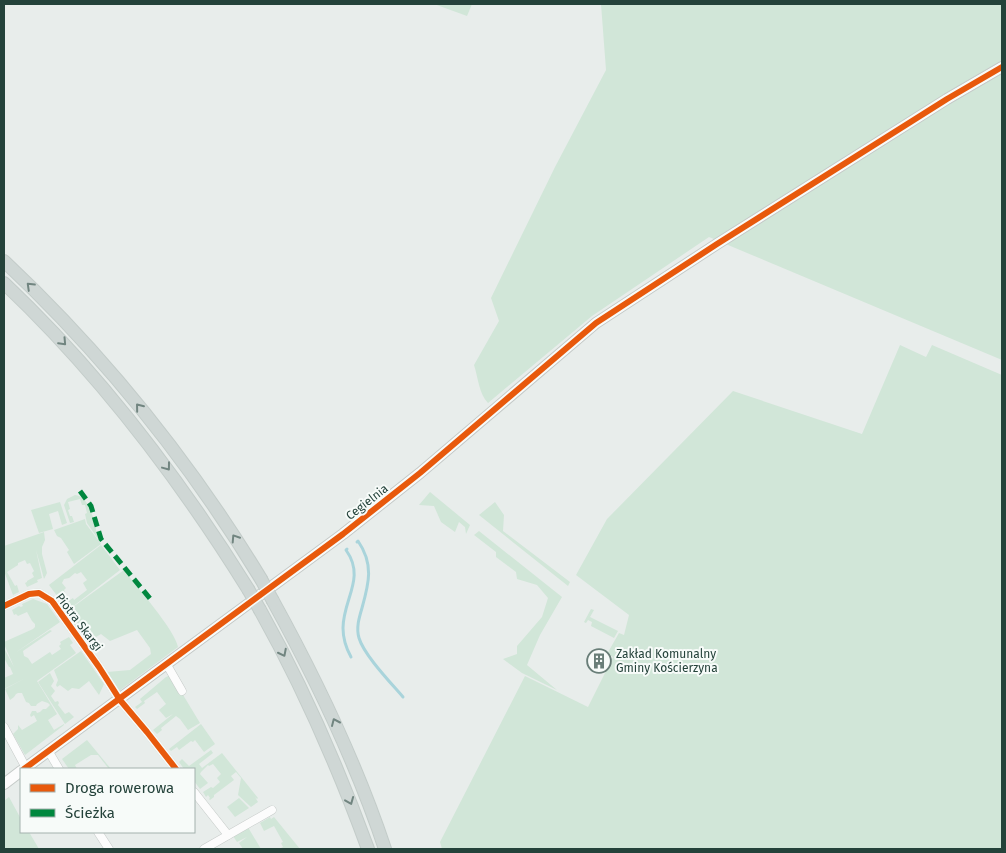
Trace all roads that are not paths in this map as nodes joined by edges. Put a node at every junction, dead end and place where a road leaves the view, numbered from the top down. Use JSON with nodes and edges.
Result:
{"nodes":[{"id":1,"x":1002,"y":66,"type":"edge"},
{"id":2,"x":4,"y":261,"type":"edge"},
{"id":3,"x":4,"y":283,"type":"edge"},
{"id":4,"x":4,"y":606,"type":"edge"},
{"id":5,"x":167,"y":665,"type":"junction"},
{"id":6,"x":182,"y":690,"type":"dead end"},
{"id":7,"x":120,"y":700,"type":"junction"},
{"id":8,"x":4,"y":727,"type":"edge"},
{"id":9,"x":48,"y":752,"type":"junction"},
{"id":10,"x":23,"y":768,"type":"edge"},
{"id":11,"x":27,"y":768,"type":"edge"},
{"id":12,"x":58,"y":768,"type":"edge"},
{"id":13,"x":175,"y":768,"type":"edge"},
{"id":14,"x":20,"y":773,"type":"edge"},
{"id":15,"x":4,"y":784,"type":"edge"},
{"id":16,"x":195,"y":793,"type":"edge"},
{"id":17,"x":272,"y":810,"type":"dead end"},
{"id":18,"x":99,"y":833,"type":"edge"},
{"id":19,"x":228,"y":835,"type":"junction"},
{"id":20,"x":109,"y":849,"type":"edge"},
{"id":21,"x":204,"y":849,"type":"edge"},
{"id":22,"x":368,"y":849,"type":"edge"},
{"id":23,"x":385,"y":849,"type":"edge"}],
"edges":[{"from":1,"to":5,"type":"street","name":"Cegielnia"},
{"from":23,"to":2,"type":"main road","one_way":true,"bridge":true},
{"from":3,"to":22,"type":"main road","one_way":true,"bridge":true},
{"from":4,"to":7,"type":"street","name":"Piotra Skargi"},
{"from":5,"to":6,"type":"street"},
{"from":5,"to":7,"type":"street","name":"Cegielnia"},
{"from":7,"to":9,"type":"street","name":"Cegielnia"},
{"from":7,"to":13,"type":"street","name":"Piotra Skargi"},
{"from":8,"to":10,"type":"street"},
{"from":9,"to":11,"type":"street","name":"Cegielnia"},
{"from":9,"to":12,"type":"street"},
{"from":14,"to":15,"type":"street","name":"Cegielnia"},
{"from":16,"to":19,"type":"street"},
{"from":17,"to":19,"type":"street"},
{"from":18,"to":20,"type":"street"},
{"from":19,"to":21,"type":"street"}]}
